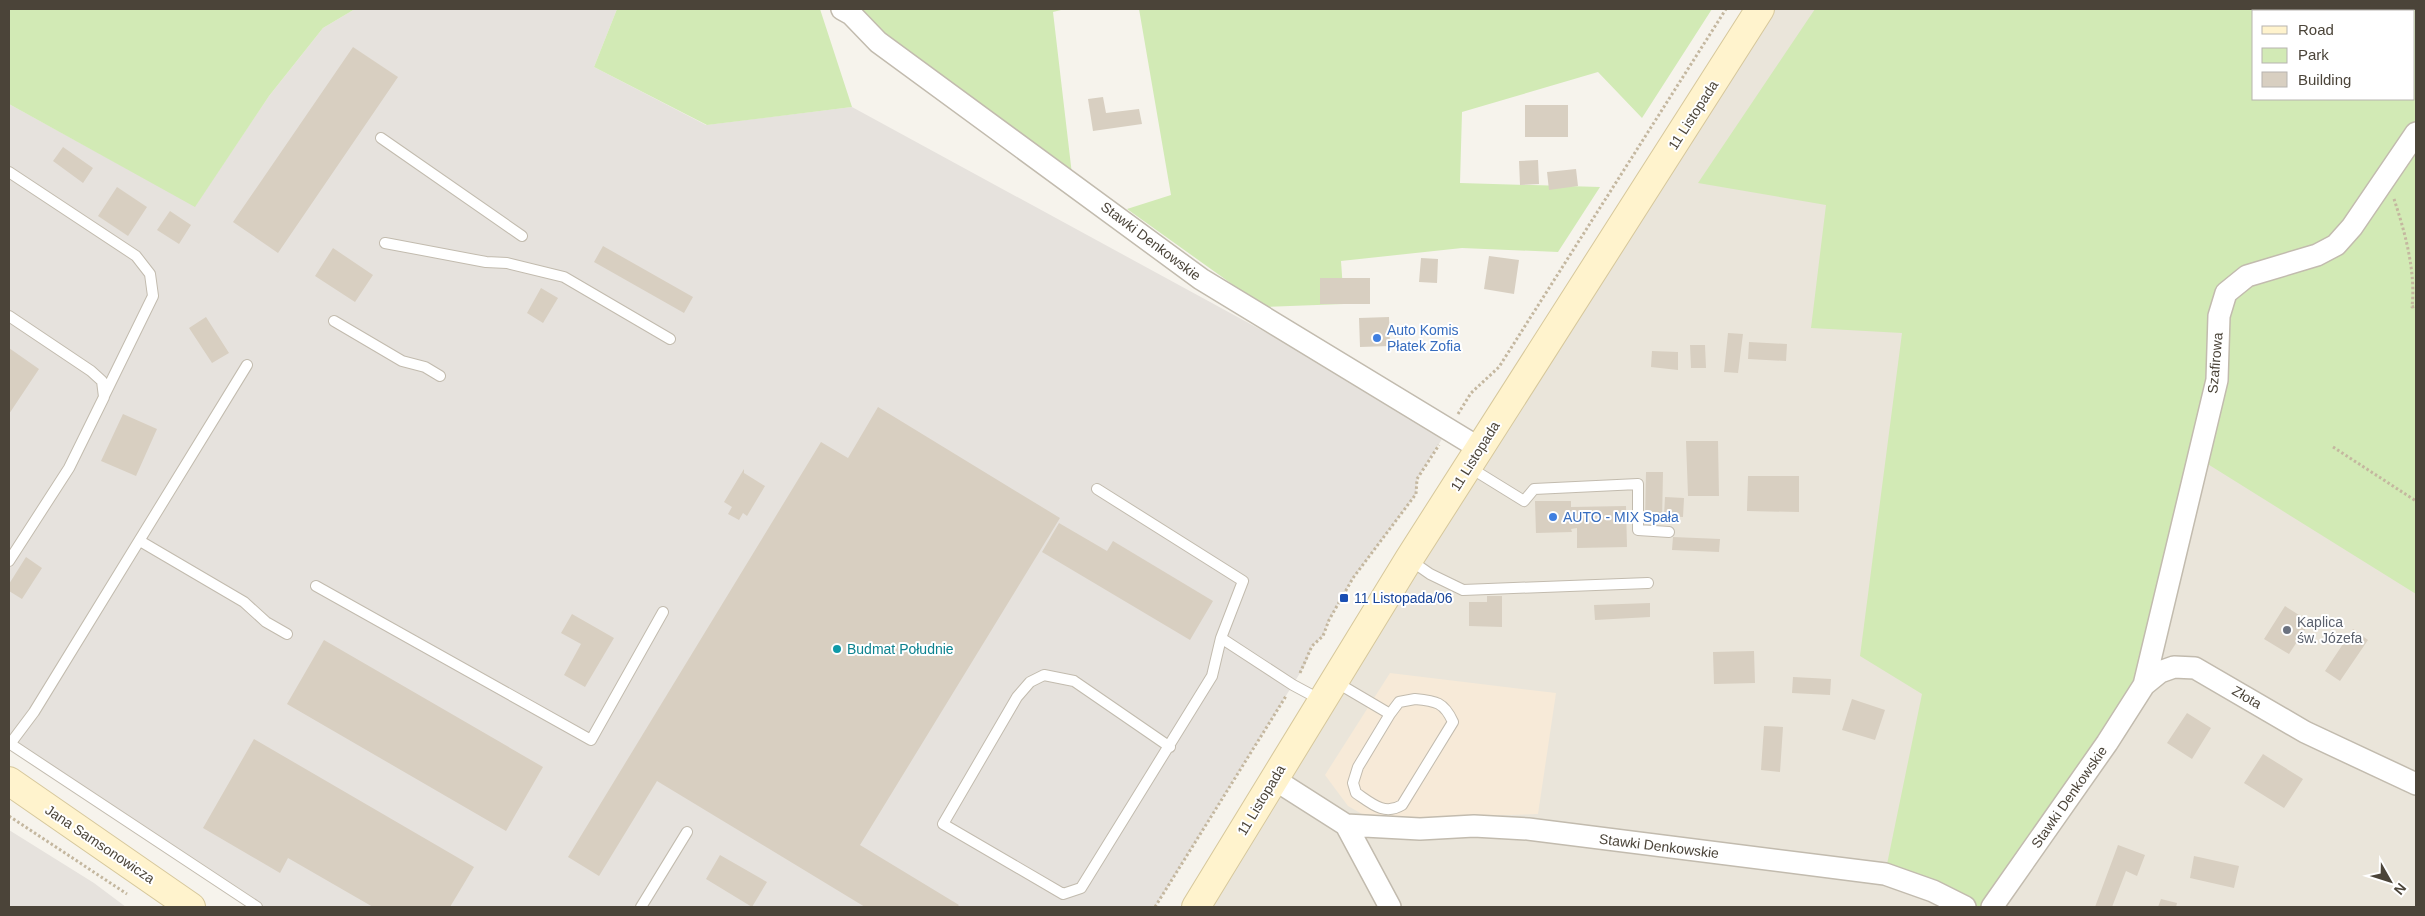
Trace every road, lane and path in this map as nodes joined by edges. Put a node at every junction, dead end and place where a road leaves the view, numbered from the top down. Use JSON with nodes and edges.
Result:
{"nodes":[{"id":1,"x":1726,"y":9,"type":"edge"},
{"id":2,"x":1760,"y":9,"type":"edge"},
{"id":3,"x":847,"y":10,"type":"edge"},
{"id":4,"x":2416,"y":133,"type":"edge"},
{"id":5,"x":381,"y":138,"type":"dead end"},
{"id":6,"x":9,"y":172,"type":"edge"},
{"id":7,"x":2388,"y":175,"type":"junction"},
{"id":8,"x":522,"y":236,"type":"dead end"},
{"id":9,"x":385,"y":243,"type":"dead end"},
{"id":10,"x":2416,"y":306,"type":"edge"},
{"id":11,"x":9,"y":316,"type":"edge"},
{"id":12,"x":334,"y":321,"type":"dead end"},
{"id":13,"x":670,"y":339,"type":"dead end"},
{"id":14,"x":247,"y":365,"type":"dead end"},
{"id":15,"x":440,"y":376,"type":"dead end"},
{"id":16,"x":104,"y":397,"type":"junction"},
{"id":17,"x":1448,"y":431,"type":"junction"},
{"id":18,"x":2333,"y":447,"type":"dead end"},
{"id":19,"x":1474,"y":458,"type":"junction"},
{"id":20,"x":1097,"y":489,"type":"dead end"},
{"id":21,"x":2416,"y":501,"type":"edge"},
{"id":22,"x":1669,"y":532,"type":"dead end"},
{"id":23,"x":140,"y":541,"type":"junction"},
{"id":24,"x":1409,"y":559,"type":"junction"},
{"id":25,"x":9,"y":561,"type":"edge"},
{"id":26,"x":1648,"y":583,"type":"dead end"},
{"id":27,"x":316,"y":586,"type":"dead end"},
{"id":28,"x":663,"y":612,"type":"dead end"},
{"id":29,"x":287,"y":634,"type":"dead end"},
{"id":30,"x":1221,"y":638,"type":"junction"},
{"id":31,"x":1293,"y":685,"type":"junction"},
{"id":32,"x":2144,"y":685,"type":"junction"},
{"id":33,"x":1327,"y":690,"type":"junction"},
{"id":34,"x":1390,"y":714,"type":"junction"},
{"id":35,"x":10,"y":743,"type":"edge"},
{"id":36,"x":1170,"y":747,"type":"junction"},
{"id":37,"x":1274,"y":779,"type":"junction"},
{"id":38,"x":9,"y":781,"type":"edge"},
{"id":39,"x":2416,"y":784,"type":"edge"},
{"id":40,"x":9,"y":816,"type":"edge"},
{"id":41,"x":1346,"y":825,"type":"junction"},
{"id":42,"x":688,"y":832,"type":"dead end"},
{"id":43,"x":131,"y":896,"type":"dead end"},
{"id":44,"x":191,"y":907,"type":"edge"},
{"id":45,"x":257,"y":907,"type":"edge"},
{"id":46,"x":641,"y":907,"type":"edge"},
{"id":47,"x":1155,"y":907,"type":"edge"},
{"id":48,"x":1196,"y":907,"type":"edge"},
{"id":49,"x":1390,"y":907,"type":"edge"},
{"id":50,"x":1965,"y":907,"type":"edge"},
{"id":51,"x":1992,"y":907,"type":"edge"}],
"edges":[{"from":1,"to":17,"type":"path"},
{"from":2,"to":19,"type":"street","name":"11 Listopada"},
{"from":3,"to":17,"type":"street","name":"Stawki Denkowskie"},
{"from":4,"to":7,"type":"street","name":"Szafirowa"},
{"from":5,"to":8,"type":"lane"},
{"from":6,"to":16,"type":"lane"},
{"from":7,"to":10,"type":"path"},
{"from":7,"to":32,"type":"street","name":"Szafirowa"},
{"from":9,"to":13,"type":"lane"},
{"from":11,"to":16,"type":"lane"},
{"from":12,"to":15,"type":"lane"},
{"from":14,"to":23,"type":"lane"},
{"from":16,"to":25,"type":"lane"},
{"from":17,"to":19,"type":"street","name":"Stawki Denkowskie"},
{"from":17,"to":31,"type":"path"},
{"from":18,"to":21,"type":"path"},
{"from":19,"to":22,"type":"lane"},
{"from":19,"to":24,"type":"street","name":"11 Listopada"},
{"from":20,"to":30,"type":"lane"},
{"from":23,"to":29,"type":"lane"},
{"from":23,"to":35,"type":"lane"},
{"from":24,"to":26,"type":"lane"},
{"from":24,"to":33,"type":"street","name":"11 Listopada"},
{"from":27,"to":28,"type":"lane"},
{"from":30,"to":31,"type":"lane"},
{"from":30,"to":36,"type":"lane"},
{"from":31,"to":33,"type":"lane"},
{"from":31,"to":47,"type":"path"},
{"from":32,"to":39,"type":"street","name":"Złota"},
{"from":32,"to":51,"type":"street","name":"Stawki Denkowskie"},
{"from":33,"to":34,"type":"lane"},
{"from":33,"to":37,"type":"street","name":"11 Listopada"},
{"from":34,"to":34,"type":"lane"},
{"from":35,"to":45,"type":"lane"},
{"from":36,"to":36,"type":"lane"},
{"from":37,"to":41,"type":"street","name":"Stawki Denkowskie"},
{"from":37,"to":48,"type":"street","name":"11 Listopada"},
{"from":38,"to":44,"type":"street","name":"Jana Samsonowicza"},
{"from":40,"to":43,"type":"path"},
{"from":41,"to":49,"type":"street","name":"Stawki Denkowskie"},
{"from":41,"to":50,"type":"street","name":"Stawki Denkowskie"},
{"from":42,"to":46,"type":"lane"}]}
